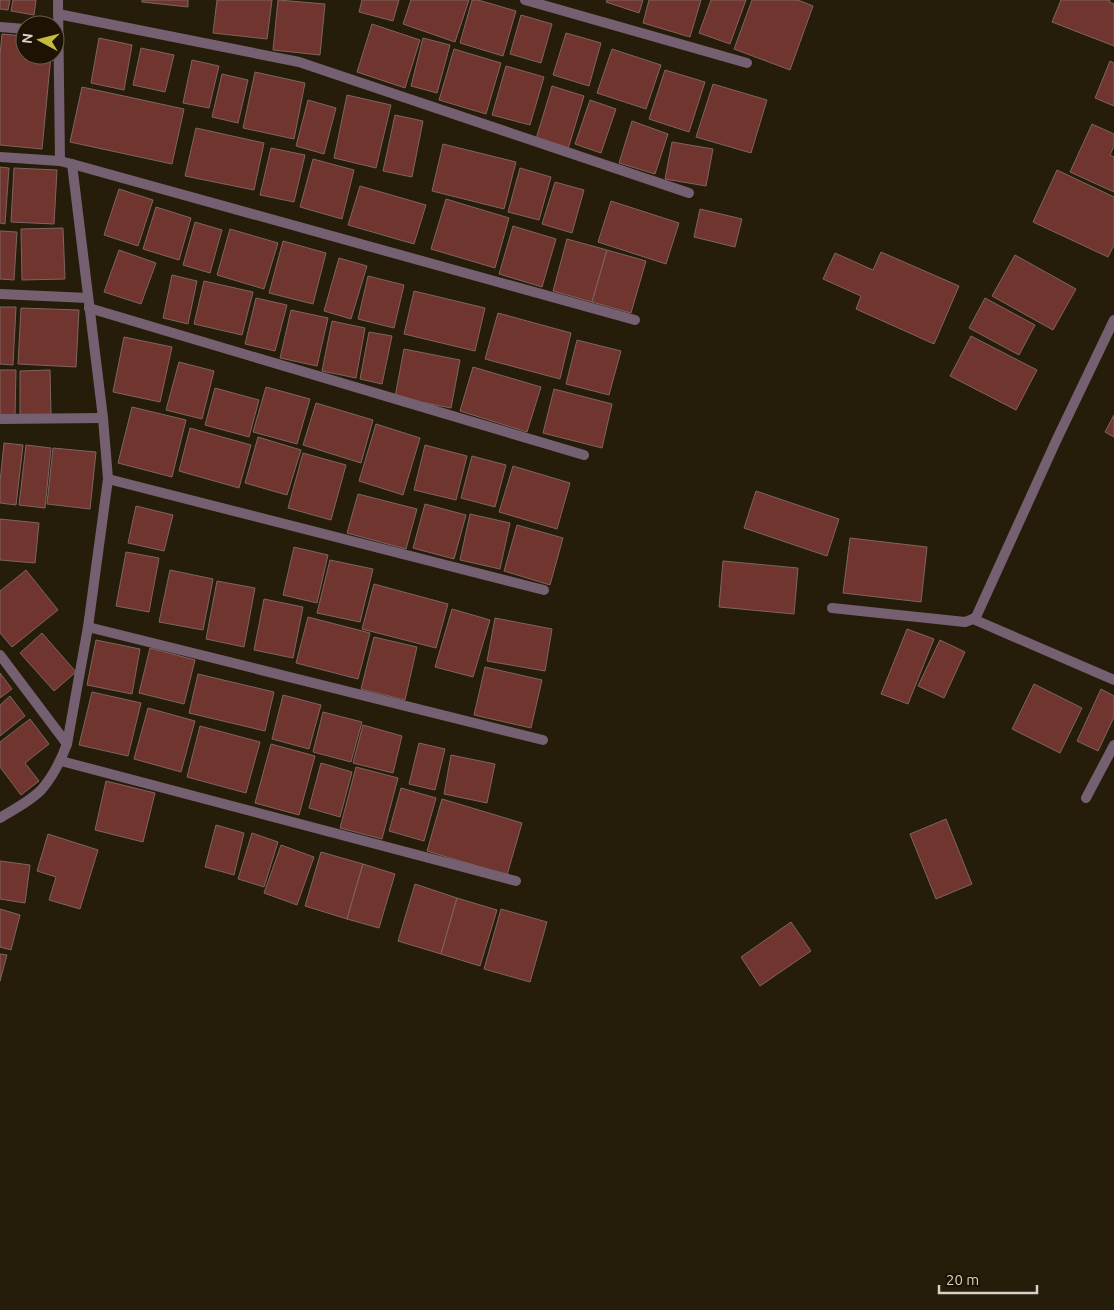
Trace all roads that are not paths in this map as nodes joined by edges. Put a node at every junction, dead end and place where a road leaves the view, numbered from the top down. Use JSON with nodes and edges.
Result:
{"nodes":[{"id":1,"x":58,"y":0,"type":"edge"},
{"id":2,"x":525,"y":0,"type":"edge"},
{"id":3,"x":58,"y":14,"type":"joint"},
{"id":4,"x":0,"y":27,"type":"edge"},
{"id":5,"x":15,"y":28,"type":"edge"},
{"id":6,"x":747,"y":63,"type":"dead end"},
{"id":7,"x":58,"y":65,"type":"edge"},
{"id":8,"x":0,"y":157,"type":"edge"},
{"id":9,"x":60,"y":161,"type":"junction"},
{"id":10,"x":72,"y":164,"type":"junction"},
{"id":11,"x":689,"y":193,"type":"dead end"},
{"id":12,"x":0,"y":294,"type":"edge"},
{"id":13,"x":89,"y":303,"type":"junction"},
{"id":14,"x":635,"y":320,"type":"dead end"},
{"id":15,"x":1114,"y":320,"type":"edge"},
{"id":16,"x":103,"y":418,"type":"junction"},
{"id":17,"x":0,"y":419,"type":"edge"},
{"id":18,"x":584,"y":455,"type":"dead end"},
{"id":19,"x":108,"y":479,"type":"junction"},
{"id":20,"x":544,"y":590,"type":"dead end"},
{"id":21,"x":832,"y":608,"type":"dead end"},
{"id":22,"x":973,"y":620,"type":"junction"},
{"id":23,"x":88,"y":627,"type":"junction"},
{"id":24,"x":0,"y":655,"type":"edge"},
{"id":25,"x":1114,"y":680,"type":"edge"},
{"id":26,"x":543,"y":740,"type":"dead end"},
{"id":27,"x":67,"y":744,"type":"junction"},
{"id":28,"x":1114,"y":745,"type":"edge"},
{"id":29,"x":61,"y":761,"type":"junction"},
{"id":30,"x":1086,"y":798,"type":"dead end"},
{"id":31,"x":0,"y":818,"type":"edge"},
{"id":32,"x":516,"y":881,"type":"dead end"}],
"edges":[{"from":1,"to":3,"type":"street"},
{"from":2,"to":6,"type":"street"},
{"from":3,"to":11,"type":"street"},
{"from":4,"to":5,"type":"street"},
{"from":7,"to":9,"type":"street"},
{"from":8,"to":9,"type":"street"},
{"from":9,"to":10,"type":"street"},
{"from":10,"to":13,"type":"street"},
{"from":10,"to":14,"type":"street"},
{"from":12,"to":13,"type":"street"},
{"from":13,"to":16,"type":"street"},
{"from":13,"to":18,"type":"street"},
{"from":15,"to":22,"type":"street"},
{"from":16,"to":17,"type":"street"},
{"from":16,"to":19,"type":"street"},
{"from":19,"to":20,"type":"street"},
{"from":19,"to":23,"type":"street"},
{"from":21,"to":22,"type":"street"},
{"from":22,"to":25,"type":"street"},
{"from":23,"to":26,"type":"street"},
{"from":23,"to":27,"type":"street"},
{"from":24,"to":27,"type":"street"},
{"from":27,"to":29,"type":"street"},
{"from":28,"to":30,"type":"street"},
{"from":29,"to":31,"type":"street"},
{"from":29,"to":32,"type":"street"}]}
